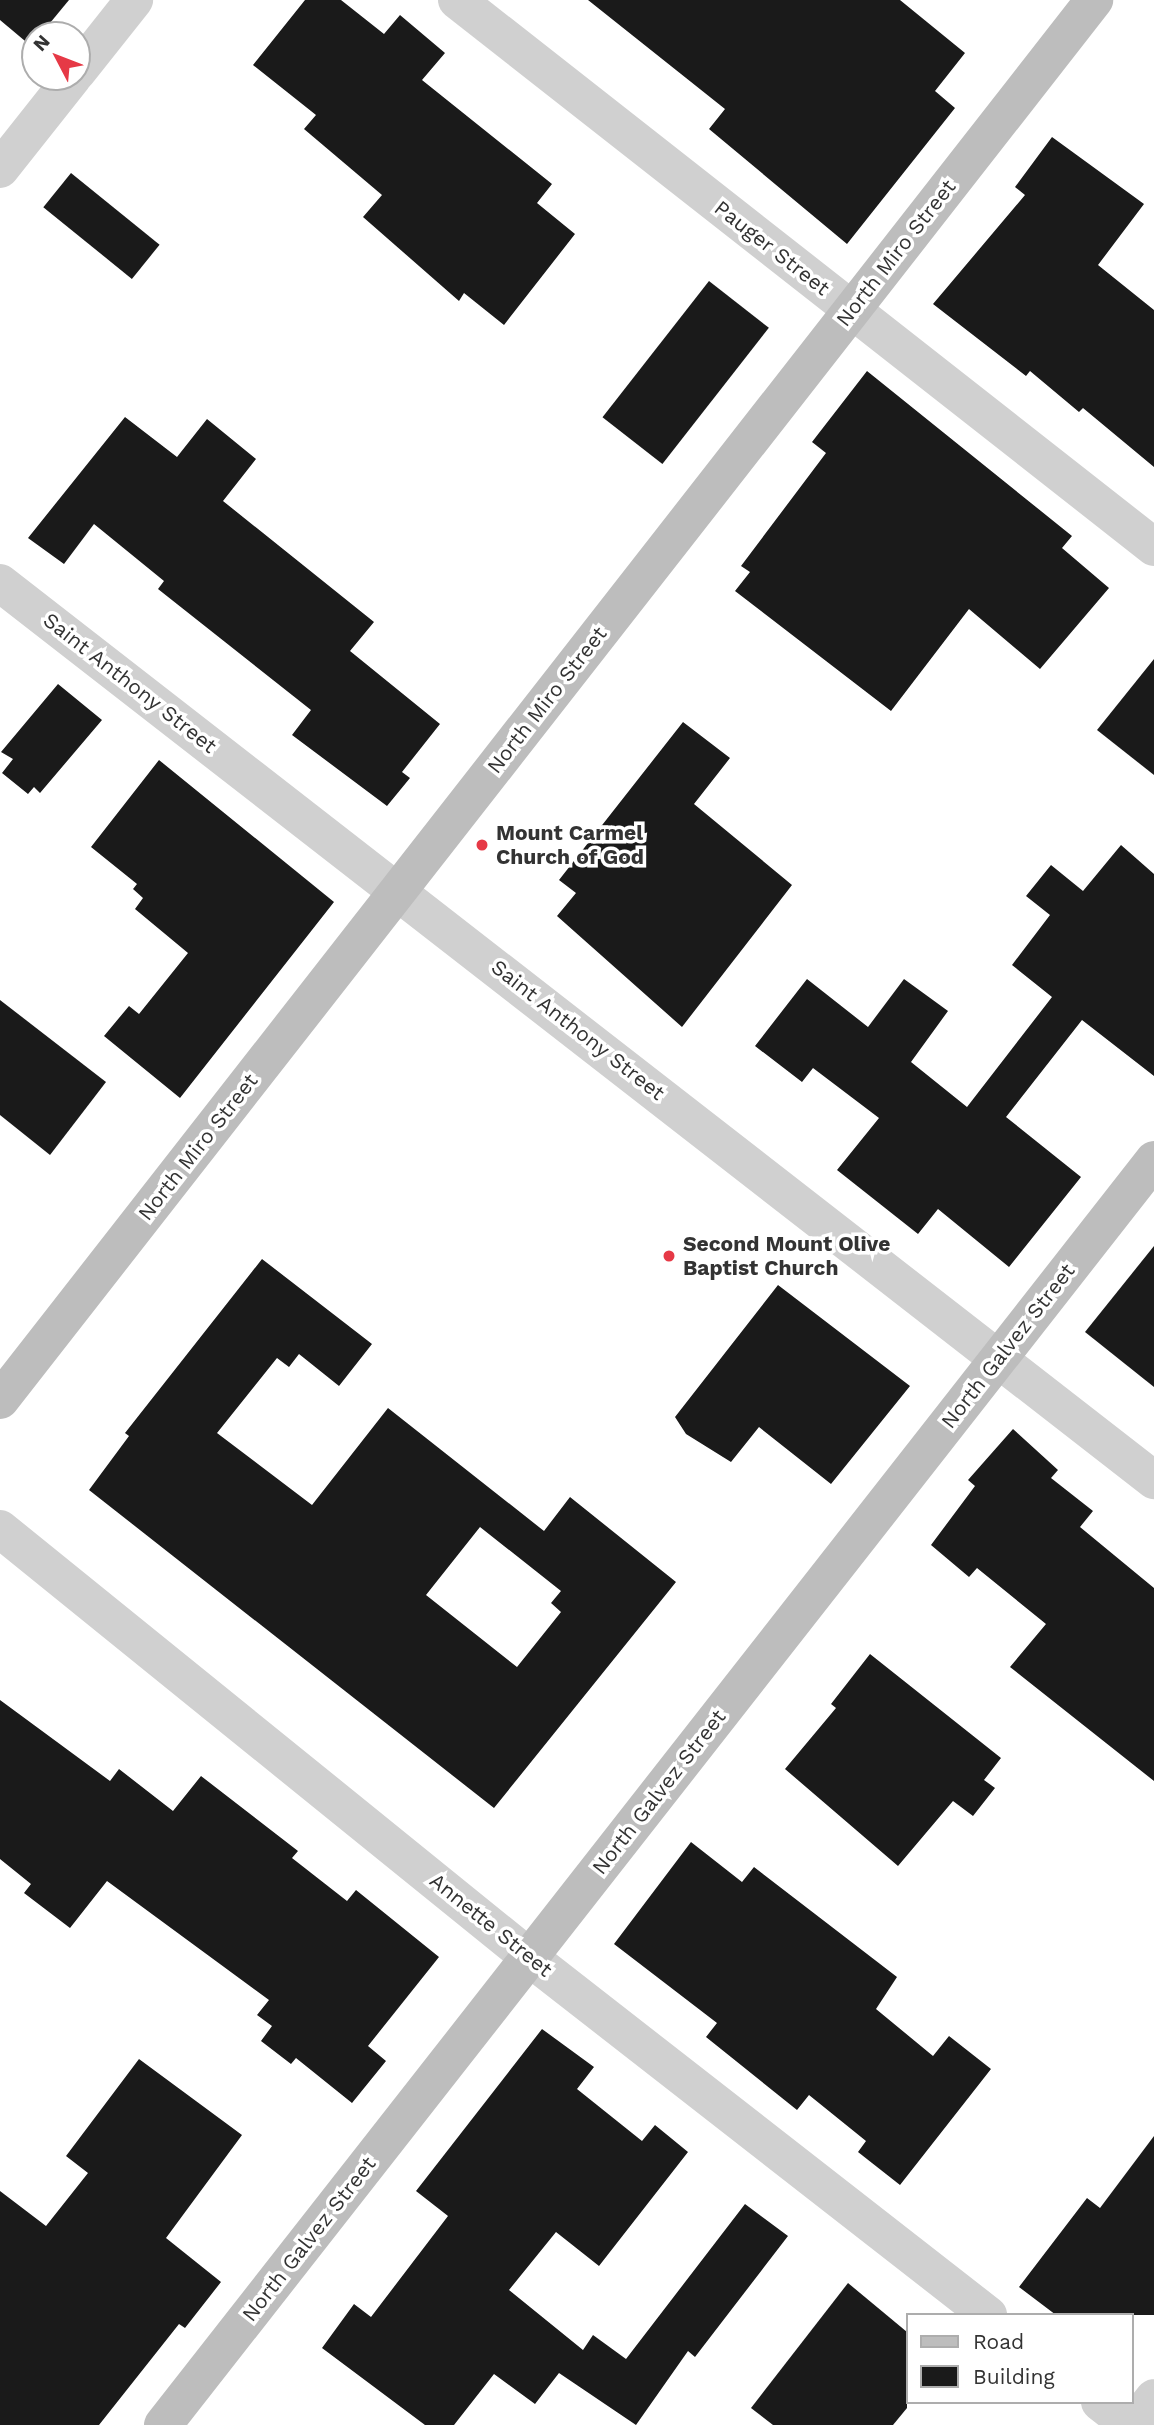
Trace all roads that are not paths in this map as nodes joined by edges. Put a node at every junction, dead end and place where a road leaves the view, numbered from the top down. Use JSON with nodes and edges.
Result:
{"nodes":[{"id":1,"x":134,"y":0,"type":"edge"},
{"id":2,"x":457,"y":0,"type":"edge"},
{"id":3,"x":1094,"y":0,"type":"edge"},
{"id":4,"x":91,"y":54,"type":"edge"},
{"id":5,"x":62,"y":91,"type":"edge"},
{"id":6,"x":0,"y":169,"type":"edge"},
{"id":7,"x":852,"y":311,"type":"junction"},
{"id":8,"x":1154,"y":548,"type":"edge"},
{"id":9,"x":0,"y":583,"type":"edge"},
{"id":10,"x":398,"y":891,"type":"junction"},
{"id":11,"x":1154,"y":1160,"type":"edge"},
{"id":12,"x":999,"y":1357,"type":"junction"},
{"id":13,"x":0,"y":1400,"type":"edge"},
{"id":14,"x":1154,"y":1480,"type":"edge"},
{"id":15,"x":0,"y":1528,"type":"edge"},
{"id":16,"x":530,"y":1958,"type":"junction"},
{"id":17,"x":985,"y":2313,"type":"edge"},
{"id":18,"x":1154,"y":2398,"type":"edge"},
{"id":19,"x":1103,"y":2404,"type":"edge"},
{"id":20,"x":163,"y":2425,"type":"edge"},
{"id":21,"x":1131,"y":2425,"type":"edge"}],
"edges":[{"from":1,"to":4,"type":"street"},
{"from":2,"to":7,"type":"street","name":"Pauger Street"},
{"from":3,"to":7,"type":"street","name":"North Miro Street"},
{"from":5,"to":6,"type":"street"},
{"from":7,"to":8,"type":"street","name":"Pauger Street"},
{"from":7,"to":10,"type":"street","name":"North Miro Street"},
{"from":9,"to":10,"type":"street","name":"Saint Anthony Street"},
{"from":10,"to":12,"type":"street","name":"Saint Anthony Street"},
{"from":10,"to":13,"type":"street","name":"North Miro Street"},
{"from":11,"to":12,"type":"street","name":"North Galvez Street"},
{"from":12,"to":14,"type":"street","name":"Saint Anthony Street"},
{"from":12,"to":16,"type":"street","name":"North Galvez Street"},
{"from":15,"to":16,"type":"street","name":"Annette Street"},
{"from":16,"to":17,"type":"street","name":"Annette Street"},
{"from":16,"to":20,"type":"street","name":"North Galvez Street"},
{"from":18,"to":21,"type":"street"},
{"from":19,"to":21,"type":"street"}]}
